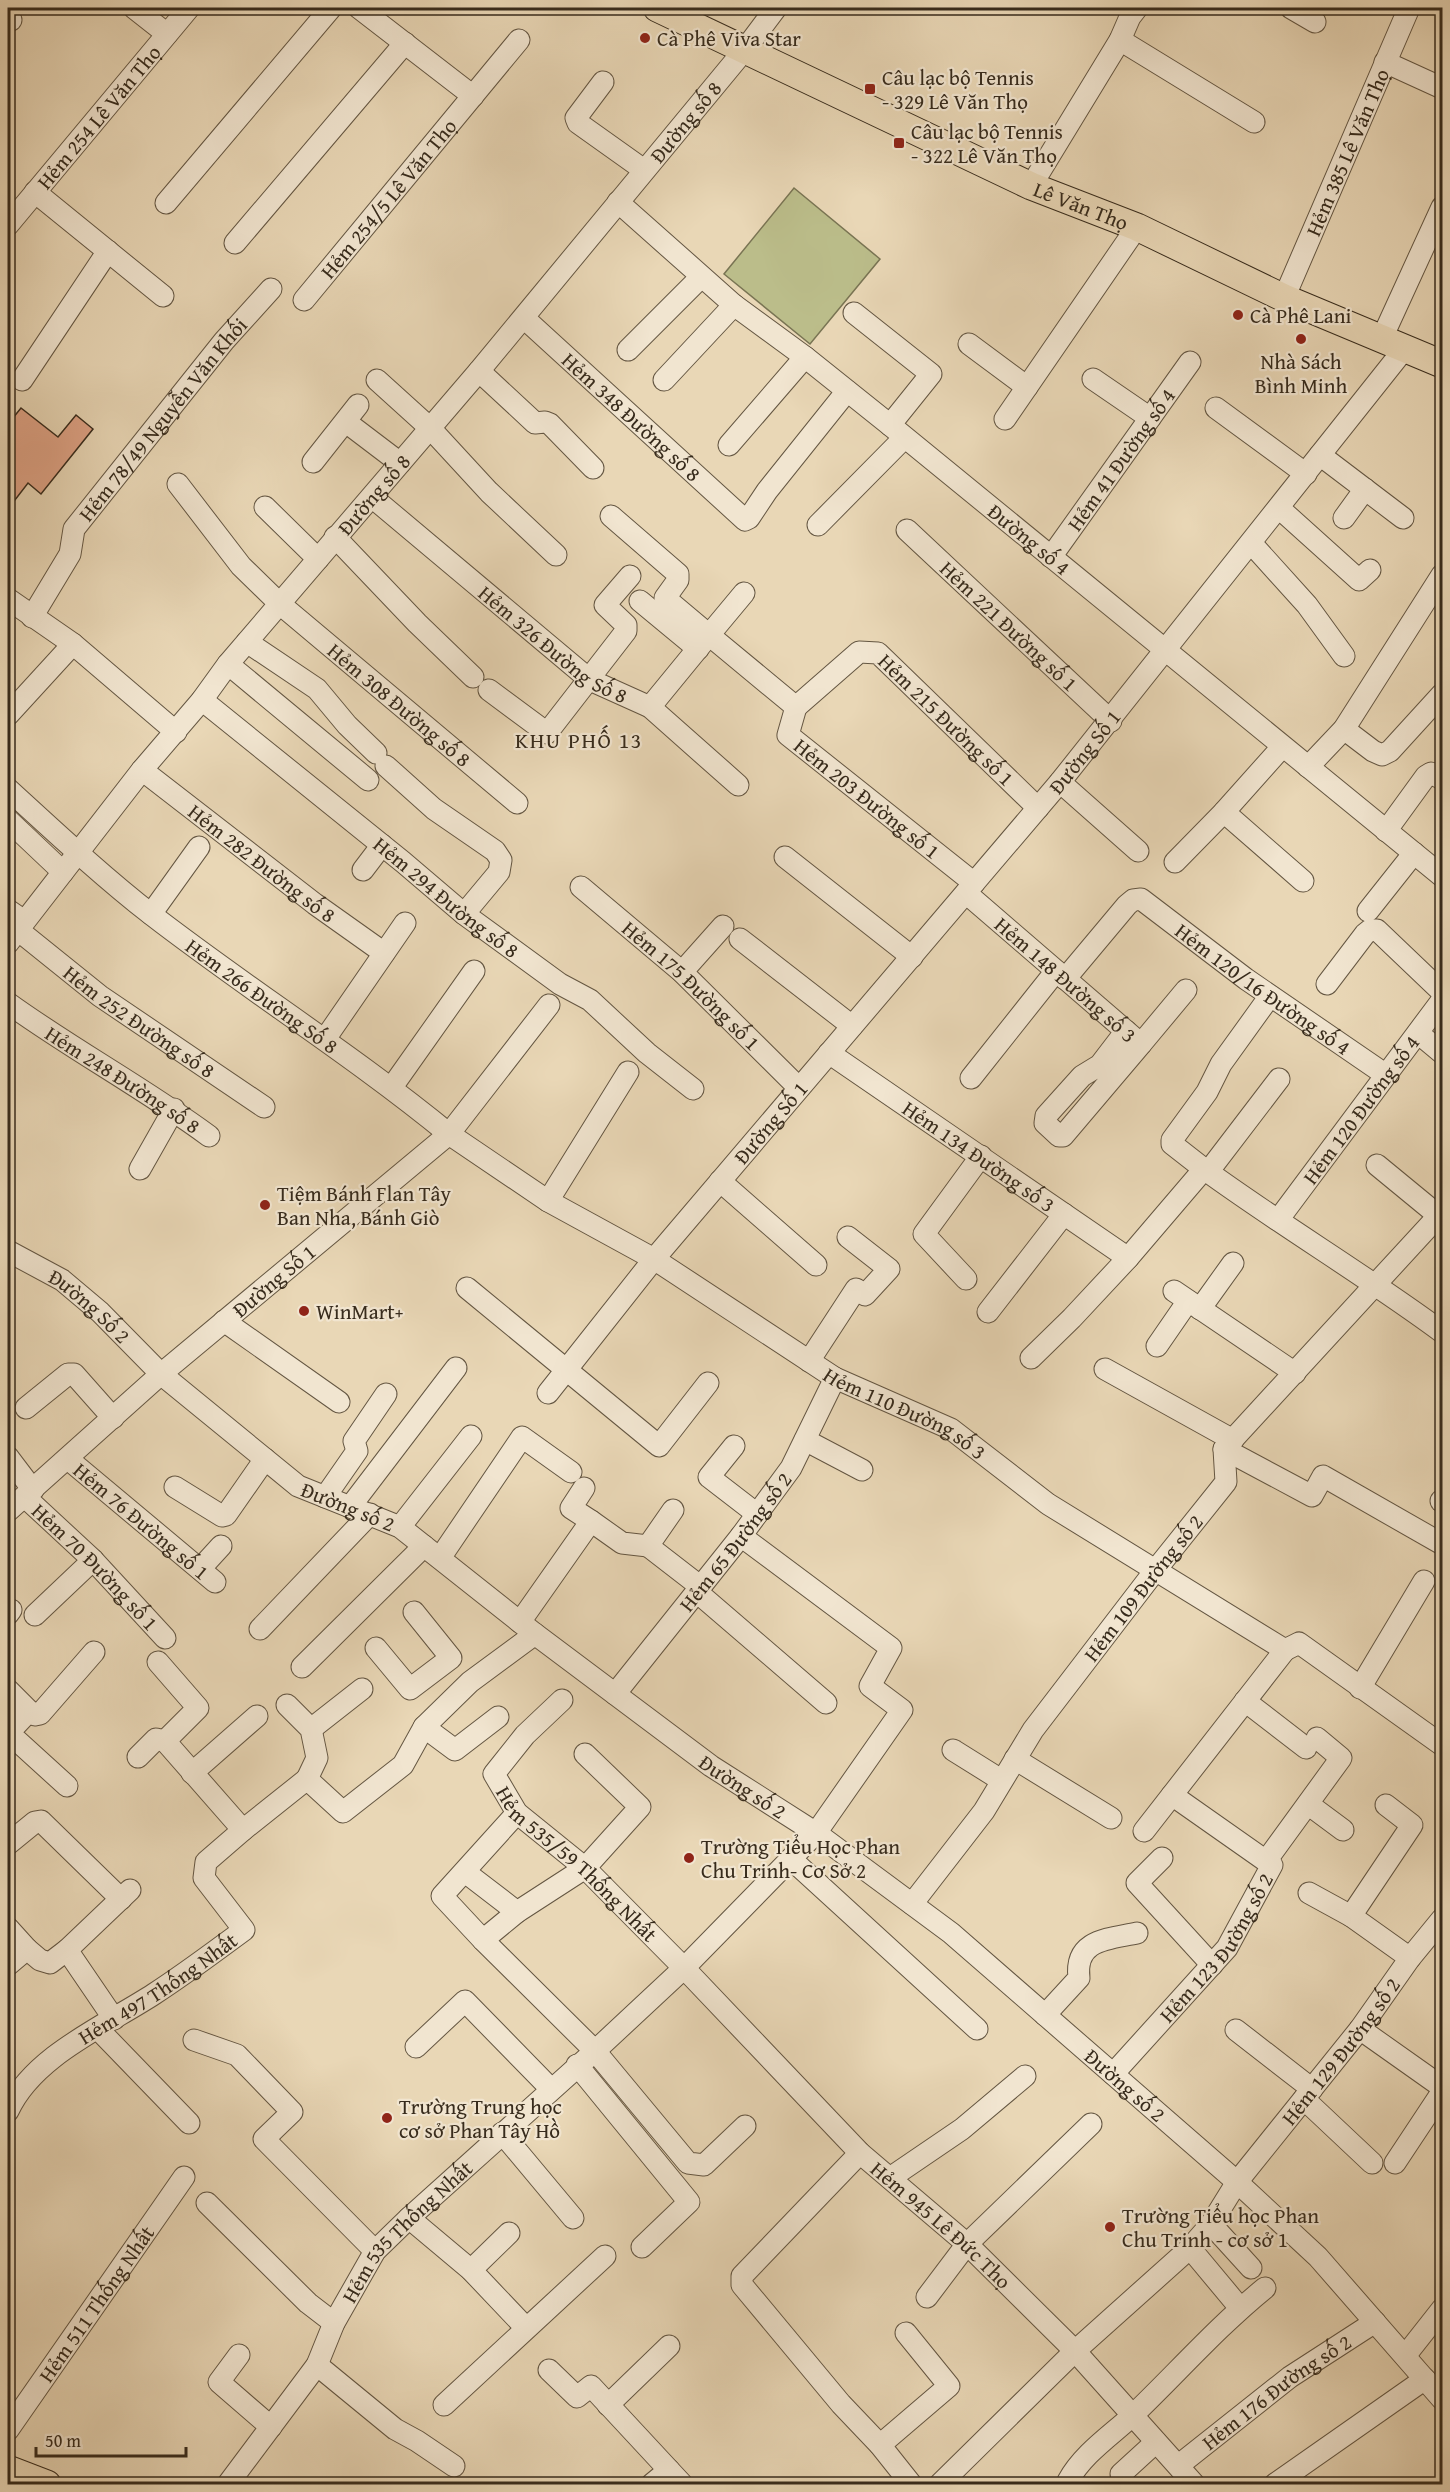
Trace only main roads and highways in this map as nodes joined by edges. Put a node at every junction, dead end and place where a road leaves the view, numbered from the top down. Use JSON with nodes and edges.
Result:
{"nodes":[{"id":1,"x":657,"y":8,"type":"edge"},
{"id":2,"x":1443,"y":364,"type":"edge"},
{"id":3,"x":8,"y":2469,"type":"edge"},
{"id":4,"x":47,"y":2484,"type":"edge"}],
"edges":[{"from":1,"to":2,"type":"main road","name":"Lê Văn Thọ"},
{"from":3,"to":4,"type":"main road"}]}
